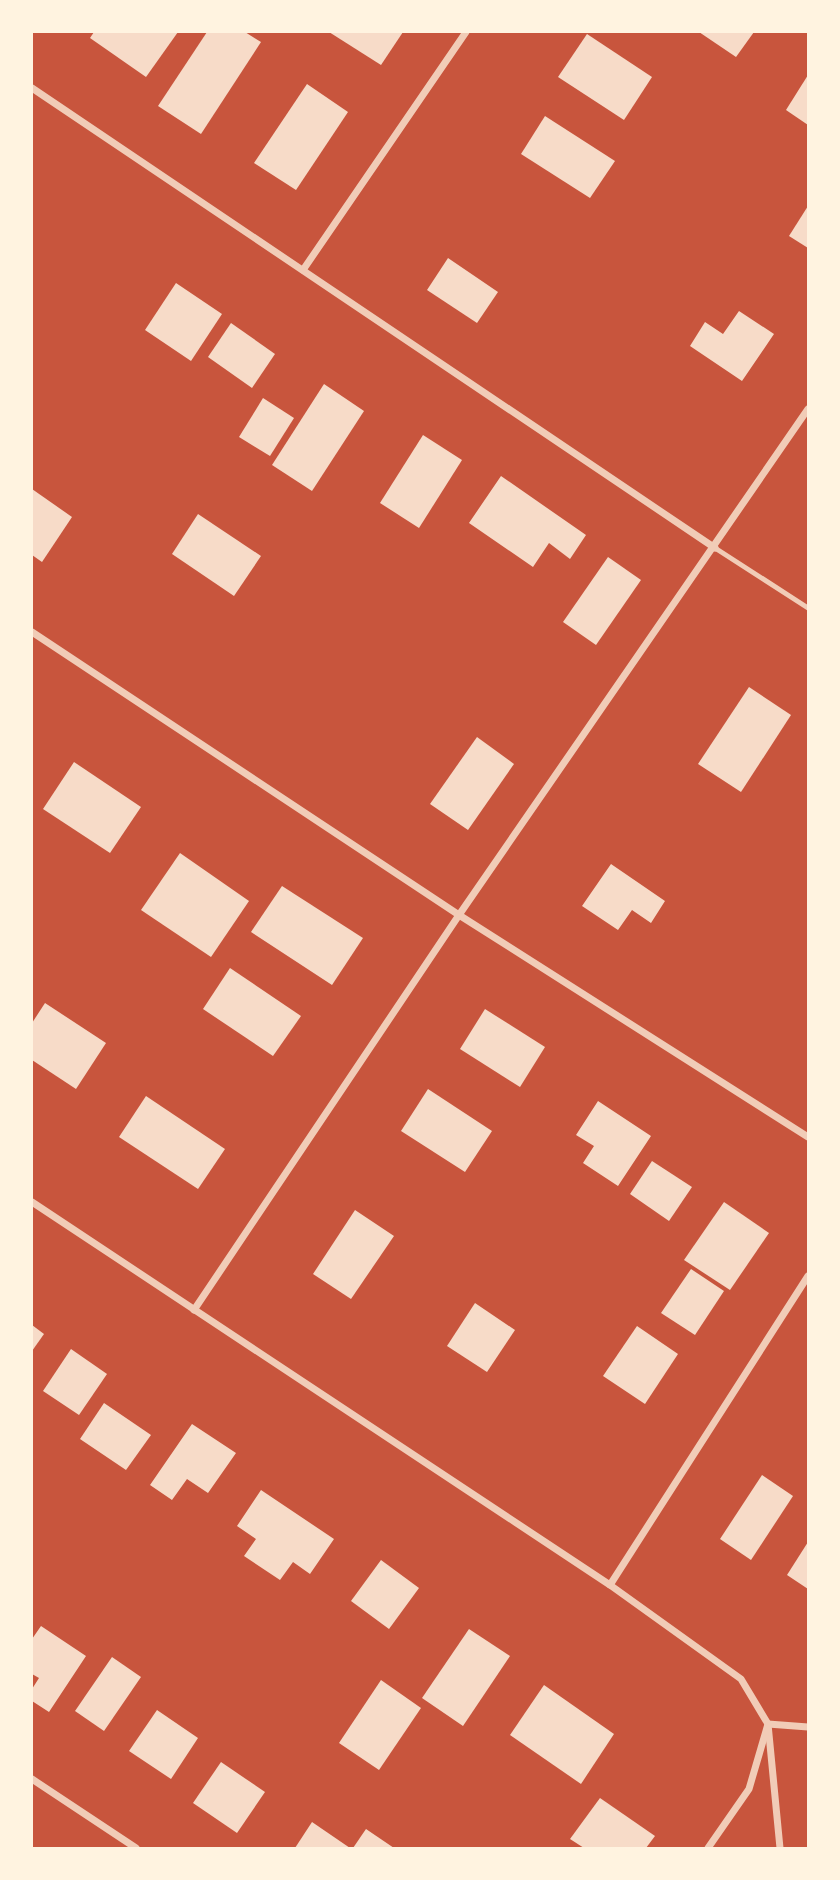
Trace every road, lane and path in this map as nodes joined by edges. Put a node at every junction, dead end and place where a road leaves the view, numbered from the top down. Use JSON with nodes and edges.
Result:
{"nodes":[{"id":1,"x":466,"y":32,"type":"edge"},
{"id":2,"x":32,"y":88,"type":"edge"},
{"id":3,"x":303,"y":270,"type":"junction"},
{"id":4,"x":808,"y":409,"type":"edge"},
{"id":5,"x":715,"y":548,"type":"junction"},
{"id":6,"x":808,"y":608,"type":"edge"},
{"id":7,"x":32,"y":632,"type":"edge"},
{"id":8,"x":459,"y":915,"type":"junction"},
{"id":9,"x":808,"y":1137,"type":"edge"},
{"id":10,"x":32,"y":1202,"type":"edge"},
{"id":11,"x":808,"y":1276,"type":"edge"},
{"id":12,"x":194,"y":1310,"type":"junction"},
{"id":13,"x":610,"y":1584,"type":"junction"},
{"id":14,"x":768,"y":1724,"type":"junction"},
{"id":15,"x":808,"y":1727,"type":"edge"},
{"id":16,"x":32,"y":1779,"type":"edge"},
{"id":17,"x":136,"y":1849,"type":"edge"},
{"id":18,"x":708,"y":1849,"type":"edge"},
{"id":19,"x":780,"y":1849,"type":"edge"}],
"edges":[{"from":1,"to":3,"type":"street"},
{"from":2,"to":3,"type":"street"},
{"from":3,"to":5,"type":"street"},
{"from":4,"to":5,"type":"street"},
{"from":5,"to":6,"type":"lane"},
{"from":5,"to":8,"type":"street"},
{"from":7,"to":8,"type":"street"},
{"from":8,"to":9,"type":"street"},
{"from":8,"to":12,"type":"street"},
{"from":10,"to":12,"type":"street"},
{"from":11,"to":13,"type":"street"},
{"from":12,"to":13,"type":"street"},
{"from":13,"to":14,"type":"street"},
{"from":14,"to":15,"type":"street"},
{"from":14,"to":18,"type":"street"},
{"from":14,"to":19,"type":"street"},
{"from":16,"to":17,"type":"street"}]}
